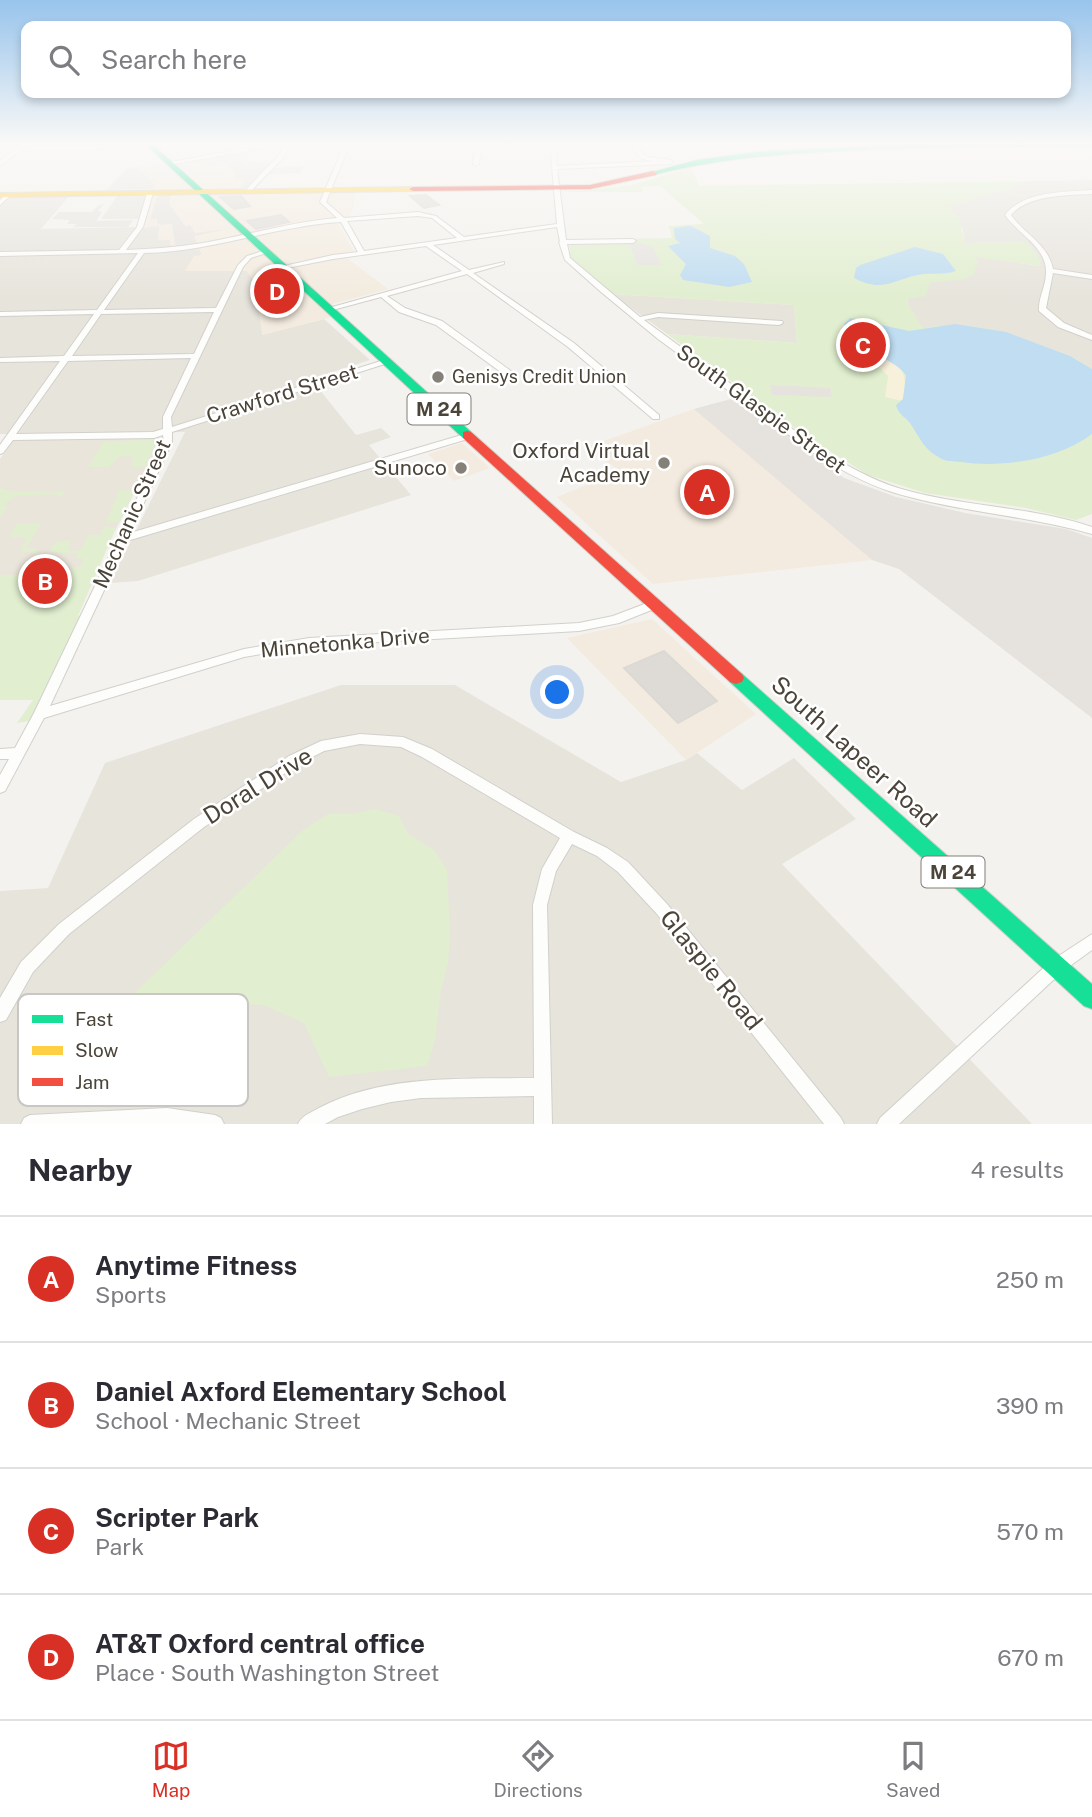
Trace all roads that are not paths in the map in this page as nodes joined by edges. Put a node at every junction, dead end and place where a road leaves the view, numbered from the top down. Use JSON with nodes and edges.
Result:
{"nodes":[{"id":1,"x":60,"y":195,"type":"edge"},
{"id":2,"x":149,"y":195,"type":"edge"},
{"id":3,"x":205,"y":195,"type":"edge"},
{"id":4,"x":326,"y":195,"type":"edge"},
{"id":5,"x":557,"y":195,"type":"edge"},
{"id":6,"x":1054,"y":195,"type":"edge"},
{"id":7,"x":3,"y":197,"type":"edge"},
{"id":8,"x":342,"y":219,"type":"junction"},
{"id":9,"x":560,"y":225,"type":"junction"},
{"id":10,"x":248,"y":236,"type":"junction"},
{"id":11,"x":463,"y":239,"type":"junction"},
{"id":12,"x":633,"y":241,"type":"dead end"},
{"id":13,"x":562,"y":242,"type":"junction"},
{"id":14,"x":428,"y":244,"type":"junction"},
{"id":15,"x":142,"y":252,"type":"junction"},
{"id":16,"x":266,"y":252,"type":"junction"},
{"id":17,"x":121,"y":253,"type":"junction"},
{"id":18,"x":362,"y":253,"type":"junction"},
{"id":19,"x":0,"y":254,"type":"edge"},
{"id":20,"x":502,"y":263,"type":"dead end"},
{"id":21,"x":284,"y":268,"type":"junction"},
{"id":22,"x":1049,"y":271,"type":"junction"},
{"id":23,"x":468,"y":272,"type":"junction"},
{"id":24,"x":1092,"y":277,"type":"edge"},
{"id":25,"x":382,"y":295,"type":"junction"},
{"id":26,"x":329,"y":309,"type":"junction"},
{"id":27,"x":219,"y":310,"type":"junction"},
{"id":28,"x":100,"y":312,"type":"junction"},
{"id":29,"x":0,"y":314,"type":"edge"},
{"id":30,"x":639,"y":319,"type":"junction"},
{"id":31,"x":779,"y":323,"type":"dead end"},
{"id":32,"x":1092,"y":338,"type":"edge"},
{"id":33,"x":197,"y":356,"type":"junction"},
{"id":34,"x":66,"y":358,"type":"junction"},
{"id":35,"x":0,"y":360,"type":"edge"},
{"id":36,"x":387,"y":362,"type":"junction"},
{"id":37,"x":512,"y":376,"type":"dead end"},
{"id":38,"x":656,"y":416,"type":"dead end"},
{"id":39,"x":168,"y":430,"type":"junction"},
{"id":40,"x":468,"y":436,"type":"junction"},
{"id":41,"x":10,"y":437,"type":"junction"},
{"id":42,"x":0,"y":450,"type":"edge"},
{"id":43,"x":1092,"y":531,"type":"edge"},
{"id":44,"x":124,"y":538,"type":"junction"},
{"id":45,"x":651,"y":601,"type":"junction"},
{"id":46,"x":40,"y":714,"type":"junction"},
{"id":47,"x":18,"y":753,"type":"junction"},
{"id":48,"x":0,"y":754,"type":"edge"},
{"id":49,"x":0,"y":787,"type":"edge"},
{"id":50,"x":569,"y":836,"type":"junction"},
{"id":51,"x":1092,"y":942,"type":"edge"},
{"id":52,"x":1057,"y":966,"type":"junction"},
{"id":53,"x":1092,"y":998,"type":"edge"},
{"id":54,"x":0,"y":1014,"type":"edge"},
{"id":55,"x":542,"y":1087,"type":"junction"},
{"id":56,"x":30,"y":1124,"type":"edge"},
{"id":57,"x":215,"y":1124,"type":"edge"},
{"id":58,"x":307,"y":1124,"type":"edge"},
{"id":59,"x":543,"y":1124,"type":"edge"},
{"id":60,"x":835,"y":1124,"type":"edge"},
{"id":61,"x":886,"y":1124,"type":"edge"}],
"edges":[{"from":1,"to":7,"type":"main road"},
{"from":2,"to":17,"type":"street"},
{"from":3,"to":10,"type":"main road","number":"M 24"},
{"from":4,"to":8,"type":"street"},
{"from":5,"to":9,"type":"street","name":"South Glaspie Street"},
{"from":6,"to":22,"type":"street"},
{"from":8,"to":10,"type":"street"},
{"from":8,"to":11,"type":"street"},
{"from":8,"to":18,"type":"street"},
{"from":9,"to":11,"type":"street"},
{"from":9,"to":13,"type":"street","name":"South Glaspie Street"},
{"from":10,"to":15,"type":"street"},
{"from":10,"to":16,"type":"main road","number":"M 24"},
{"from":11,"to":14,"type":"street"},
{"from":12,"to":13,"type":"street"},
{"from":13,"to":30,"type":"street","name":"South Glaspie Street"},
{"from":14,"to":18,"type":"street"},
{"from":14,"to":23,"type":"street"},
{"from":15,"to":17,"type":"street"},
{"from":15,"to":28,"type":"street"},
{"from":16,"to":21,"type":"main road","number":"M 24"},
{"from":16,"to":27,"type":"street","name":"Mechanic Street"},
{"from":17,"to":19,"type":"street"},
{"from":18,"to":21,"type":"street"},
{"from":20,"to":23,"type":"street"},
{"from":21,"to":26,"type":"main road","number":"M 24"},
{"from":22,"to":24,"type":"street"},
{"from":22,"to":32,"type":"street"},
{"from":23,"to":25,"type":"street"},
{"from":23,"to":38,"type":"street"},
{"from":25,"to":26,"type":"street"},
{"from":25,"to":37,"type":"street"},
{"from":26,"to":36,"type":"main road","number":"M 24"},
{"from":27,"to":28,"type":"street"},
{"from":27,"to":33,"type":"street","name":"Mechanic Street"},
{"from":28,"to":29,"type":"street"},
{"from":28,"to":34,"type":"street"},
{"from":30,"to":31,"type":"street"},
{"from":30,"to":43,"type":"street","name":"South Glaspie Street"},
{"from":33,"to":34,"type":"street"},
{"from":33,"to":39,"type":"street","name":"Mechanic Street"},
{"from":34,"to":35,"type":"street"},
{"from":34,"to":41,"type":"street"},
{"from":36,"to":39,"type":"street","name":"Crawford Street"},
{"from":36,"to":40,"type":"main road","number":"M 24"},
{"from":39,"to":41,"type":"street","name":"Crawford Street"},
{"from":39,"to":44,"type":"street","name":"Mechanic Street"},
{"from":40,"to":44,"type":"street"},
{"from":40,"to":45,"type":"main road","number":"M 24"},
{"from":41,"to":42,"type":"street"},
{"from":44,"to":46,"type":"street","name":"Mechanic Street"},
{"from":45,"to":46,"type":"street","name":"Minnetonka Drive"},
{"from":45,"to":52,"type":"main road","name":"South Lapeer Road","number":"M 24"},
{"from":46,"to":47,"type":"street","name":"Mechanic Street"},
{"from":47,"to":48,"type":"street"},
{"from":47,"to":49,"type":"street","name":"Mechanic Street"},
{"from":50,"to":54,"type":"street","name":"Doral Drive"},
{"from":50,"to":55,"type":"street"},
{"from":50,"to":60,"type":"street","name":"Glaspie Road"},
{"from":51,"to":52,"type":"street"},
{"from":52,"to":53,"type":"main road","name":"South Lapeer Road","number":"M 24"},
{"from":52,"to":61,"type":"street"},
{"from":55,"to":58,"type":"street"},
{"from":55,"to":59,"type":"street"},
{"from":56,"to":57,"type":"street"}]}
